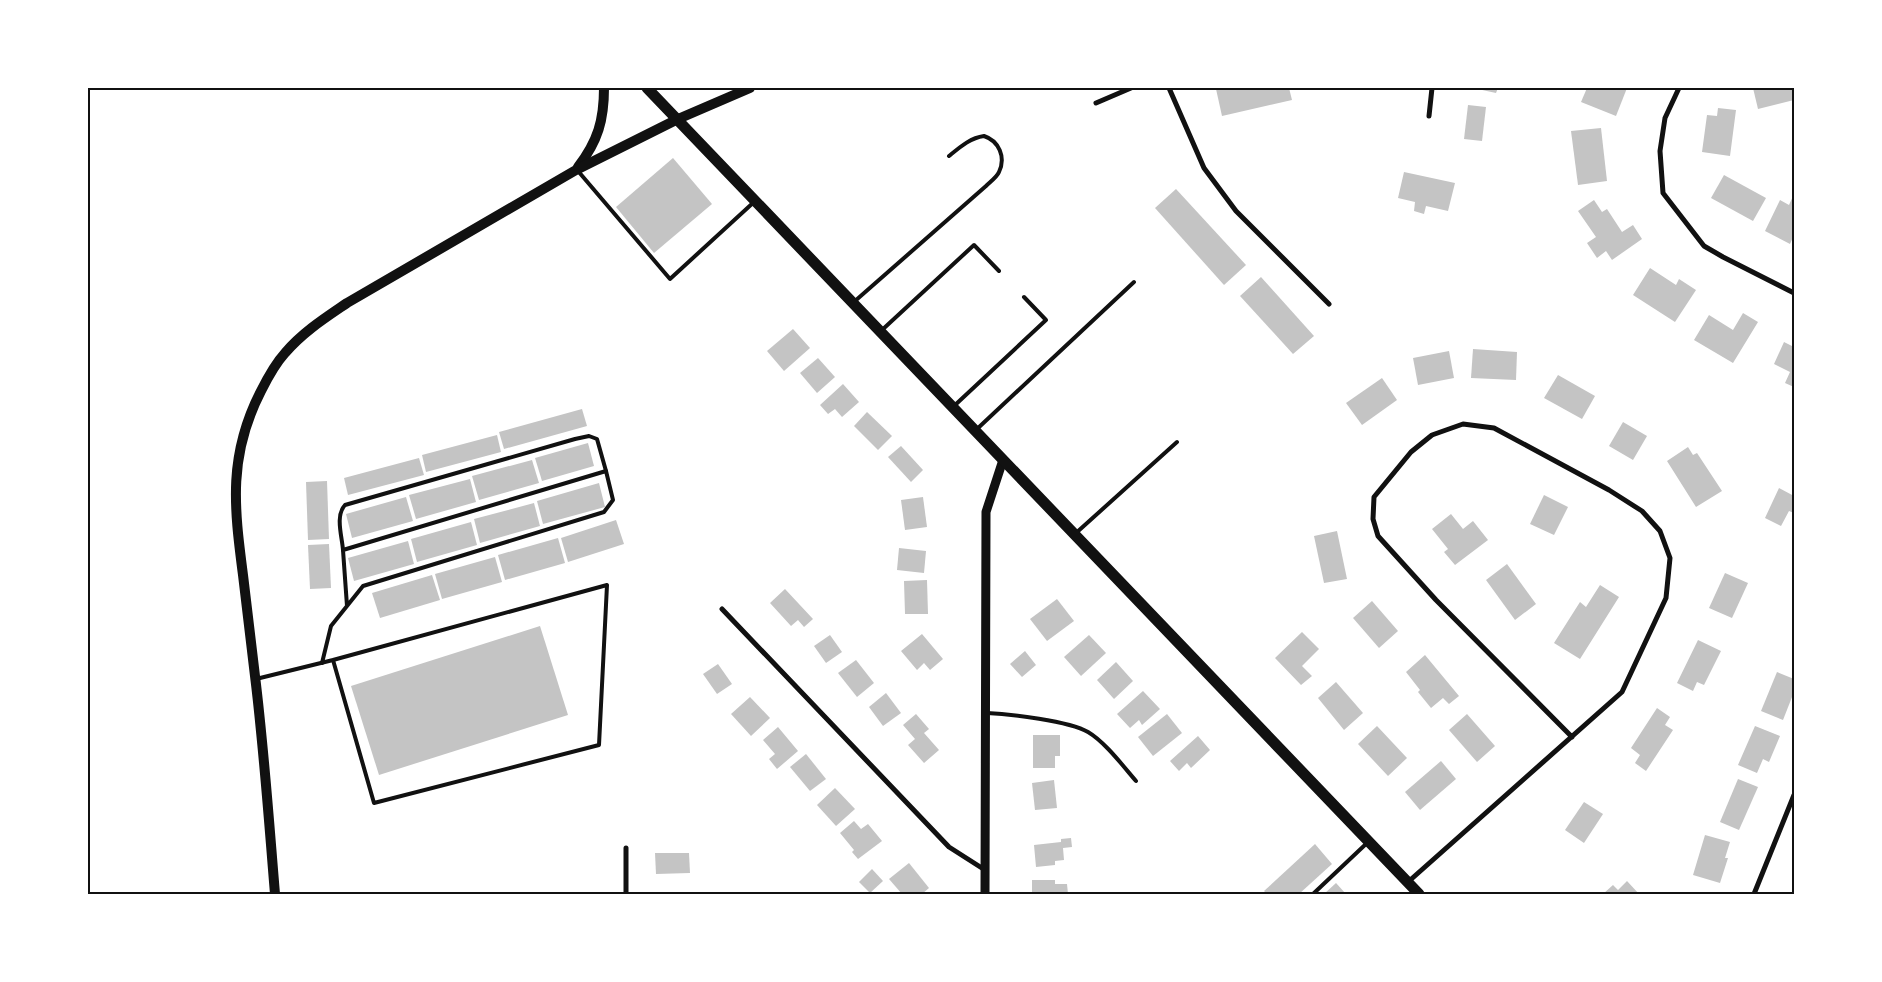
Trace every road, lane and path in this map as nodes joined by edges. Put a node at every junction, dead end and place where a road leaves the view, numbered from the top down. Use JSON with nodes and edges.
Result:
{"nodes":[{"id":1,"x":604,"y":88,"type":"edge"},
{"id":2,"x":647,"y":88,"type":"edge"},
{"id":3,"x":750,"y":88,"type":"edge"},
{"id":4,"x":1131,"y":88,"type":"edge"},
{"id":5,"x":1169,"y":88,"type":"edge"},
{"id":6,"x":1432,"y":88,"type":"edge"},
{"id":7,"x":1679,"y":88,"type":"edge"},
{"id":8,"x":1096,"y":103,"type":"dead end"},
{"id":9,"x":1429,"y":116,"type":"dead end"},
{"id":10,"x":678,"y":119,"type":"junction"},
{"id":11,"x":950,"y":156,"type":"dead end"},
{"id":12,"x":576,"y":170,"type":"junction"},
{"id":13,"x":755,"y":200,"type":"junction"},
{"id":14,"x":999,"y":271,"type":"dead end"},
{"id":15,"x":1134,"y":282,"type":"dead end"},
{"id":16,"x":1794,"y":294,"type":"edge"},
{"id":17,"x":1024,"y":297,"type":"dead end"},
{"id":18,"x":853,"y":303,"type":"junction"},
{"id":19,"x":1329,"y":304,"type":"dead end"},
{"id":20,"x":881,"y":332,"type":"junction"},
{"id":21,"x":952,"y":407,"type":"junction"},
{"id":22,"x":976,"y":431,"type":"junction"},
{"id":23,"x":1177,"y":442,"type":"dead end"},
{"id":24,"x":1003,"y":460,"type":"junction"},
{"id":25,"x":606,"y":471,"type":"junction"},
{"id":26,"x":1074,"y":535,"type":"junction"},
{"id":27,"x":343,"y":550,"type":"junction"},
{"id":28,"x":347,"y":606,"type":"junction"},
{"id":29,"x":722,"y":609,"type":"dead end"},
{"id":30,"x":333,"y":660,"type":"junction"},
{"id":31,"x":322,"y":663,"type":"junction"},
{"id":32,"x":256,"y":679,"type":"junction"},
{"id":33,"x":985,"y":713,"type":"junction"},
{"id":34,"x":1572,"y":737,"type":"junction"},
{"id":35,"x":1136,"y":781,"type":"dead end"},
{"id":36,"x":1794,"y":796,"type":"edge"},
{"id":37,"x":1368,"y":842,"type":"junction"},
{"id":38,"x":626,"y":848,"type":"dead end"},
{"id":39,"x":984,"y":870,"type":"junction"},
{"id":40,"x":1407,"y":882,"type":"junction"},
{"id":41,"x":275,"y":894,"type":"edge"},
{"id":42,"x":626,"y":894,"type":"edge"},
{"id":43,"x":985,"y":894,"type":"edge"},
{"id":44,"x":1313,"y":894,"type":"edge"},
{"id":45,"x":1419,"y":894,"type":"edge"},
{"id":46,"x":1754,"y":894,"type":"edge"}],
"edges":[{"from":1,"to":12,"type":"main road"},
{"from":2,"to":10,"type":"main road"},
{"from":3,"to":10,"type":"main road"},
{"from":4,"to":8,"type":"street"},
{"from":5,"to":19,"type":"street"},
{"from":6,"to":9,"type":"street"},
{"from":7,"to":16,"type":"street"},
{"from":10,"to":12,"type":"main road"},
{"from":10,"to":13,"type":"main road"},
{"from":11,"to":18,"type":"lane"},
{"from":12,"to":13,"type":"lane"},
{"from":12,"to":32,"type":"main road"},
{"from":13,"to":18,"type":"main road"},
{"from":14,"to":20,"type":"lane"},
{"from":15,"to":22,"type":"lane"},
{"from":17,"to":21,"type":"lane"},
{"from":18,"to":20,"type":"main road"},
{"from":20,"to":21,"type":"main road"},
{"from":21,"to":22,"type":"main road"},
{"from":22,"to":24,"type":"main road"},
{"from":23,"to":26,"type":"lane"},
{"from":24,"to":26,"type":"main road"},
{"from":24,"to":33,"type":"street"},
{"from":25,"to":27,"type":"lane"},
{"from":25,"to":27,"type":"lane"},
{"from":25,"to":28,"type":"lane"},
{"from":26,"to":37,"type":"main road"},
{"from":27,"to":28,"type":"lane"},
{"from":28,"to":31,"type":"lane"},
{"from":29,"to":39,"type":"street"},
{"from":30,"to":30,"type":"lane"},
{"from":30,"to":31,"type":"lane"},
{"from":31,"to":32,"type":"lane"},
{"from":32,"to":41,"type":"main road"},
{"from":33,"to":35,"type":"lane"},
{"from":33,"to":39,"type":"street"},
{"from":34,"to":34,"type":"street"},
{"from":34,"to":40,"type":"street"},
{"from":36,"to":46,"type":"street"},
{"from":37,"to":40,"type":"main road"},
{"from":37,"to":44,"type":"lane"},
{"from":38,"to":42,"type":"street"},
{"from":39,"to":43,"type":"street"},
{"from":40,"to":45,"type":"main road"}]}
